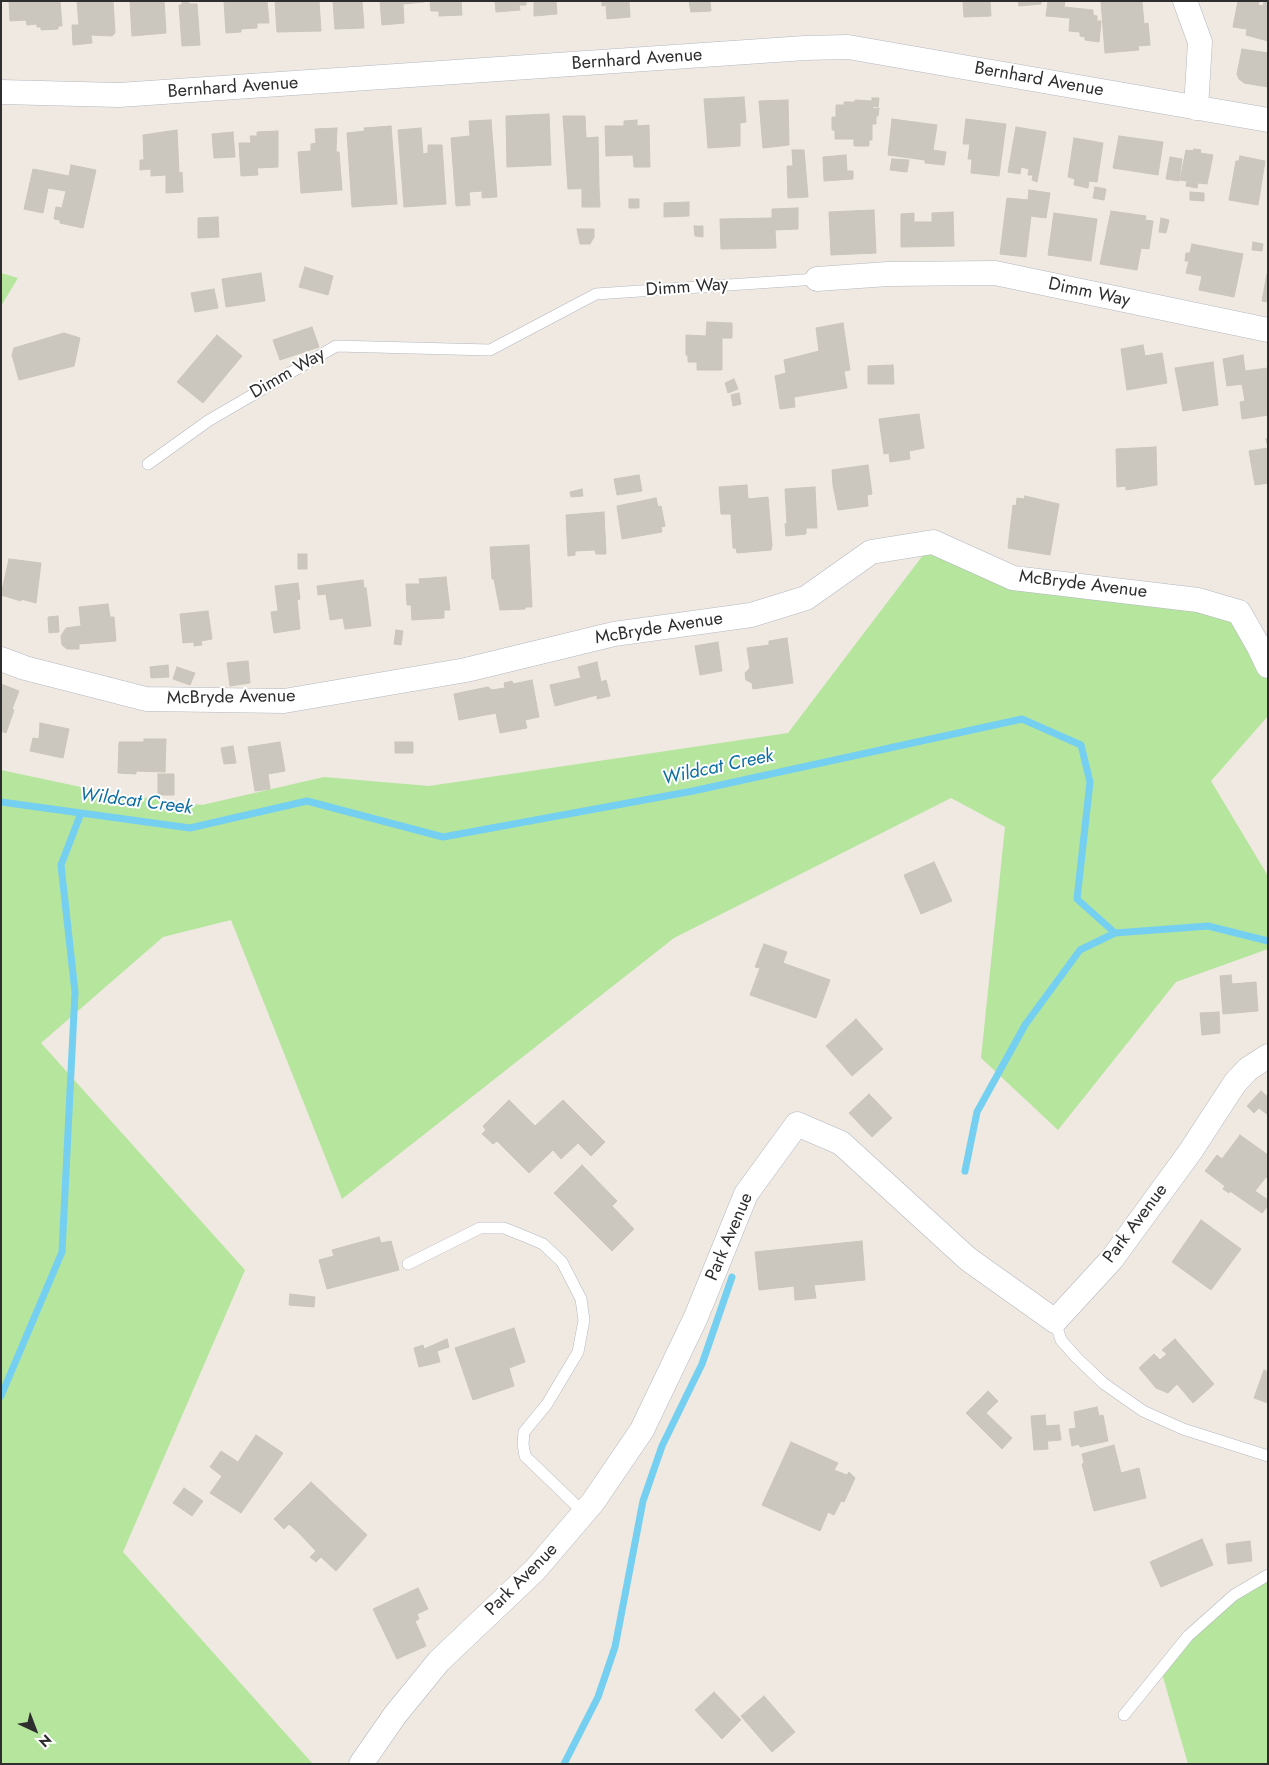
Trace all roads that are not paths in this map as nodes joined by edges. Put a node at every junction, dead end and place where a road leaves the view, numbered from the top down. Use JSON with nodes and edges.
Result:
{"nodes":[{"id":1,"x":1185,"y":1,"type":"edge"},
{"id":2,"x":1,"y":92,"type":"edge"},
{"id":3,"x":1196,"y":108,"type":"junction"},
{"id":4,"x":1268,"y":120,"type":"edge"},
{"id":5,"x":817,"y":279,"type":"joint"},
{"id":6,"x":1268,"y":330,"type":"edge"},
{"id":7,"x":148,"y":464,"type":"dead end"},
{"id":8,"x":1,"y":659,"type":"edge"},
{"id":9,"x":1268,"y":666,"type":"edge"},
{"id":10,"x":1268,"y":1056,"type":"edge"},
{"id":11,"x":408,"y":1264,"type":"dead end"},
{"id":12,"x":1055,"y":1320,"type":"junction"},
{"id":13,"x":1268,"y":1456,"type":"edge"},
{"id":14,"x":584,"y":1512,"type":"junction"},
{"id":15,"x":1268,"y":1575,"type":"edge"},
{"id":16,"x":1124,"y":1715,"type":"dead end"},
{"id":17,"x":361,"y":1764,"type":"edge"}],
"edges":[{"from":1,"to":3,"type":"street"},
{"from":2,"to":3,"type":"street","name":"Bernhard Avenue"},
{"from":3,"to":4,"type":"street","name":"Bernhard Avenue"},
{"from":5,"to":6,"type":"street","name":"Dimm Way"},
{"from":5,"to":7,"type":"lane","name":"Dimm Way"},
{"from":8,"to":9,"type":"street","name":"McBryde Avenue"},
{"from":10,"to":12,"type":"street","name":"Park Avenue"},
{"from":11,"to":14,"type":"lane"},
{"from":12,"to":13,"type":"lane"},
{"from":12,"to":14,"type":"street","name":"Park Avenue"},
{"from":14,"to":17,"type":"street","name":"Park Avenue"},
{"from":15,"to":16,"type":"lane"}]}
